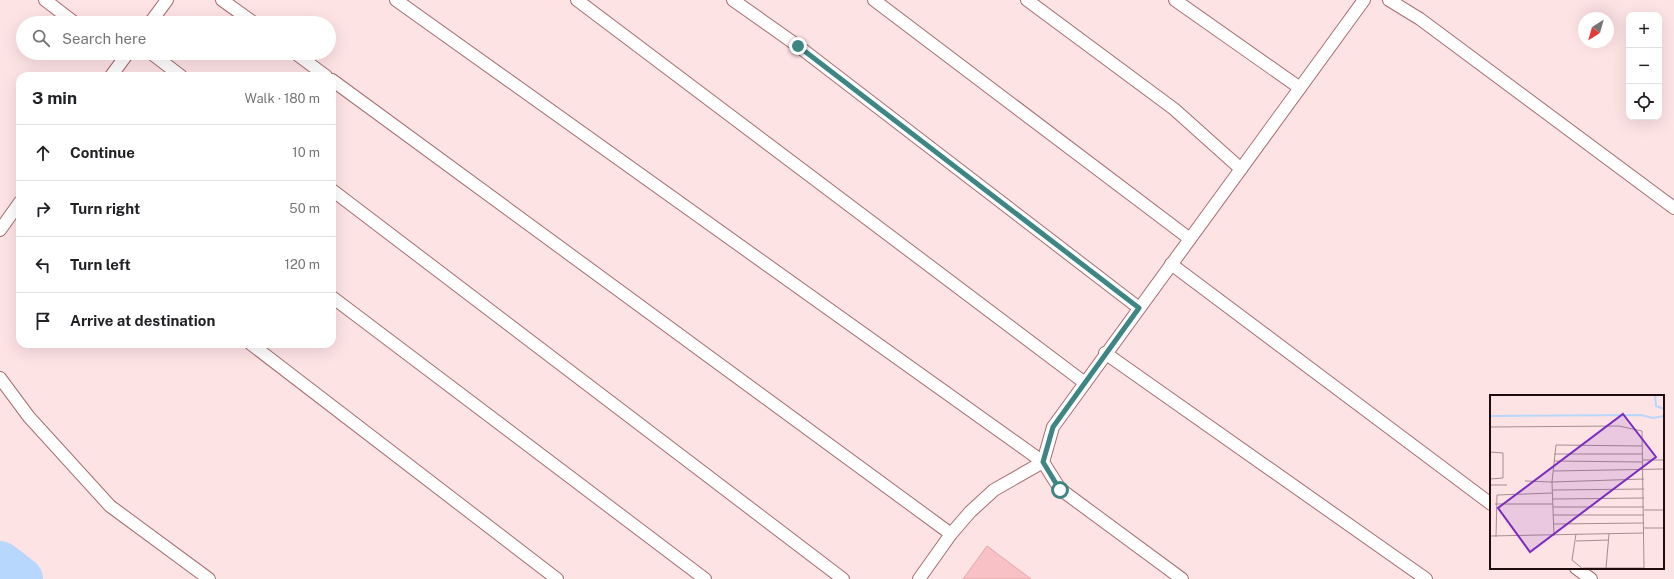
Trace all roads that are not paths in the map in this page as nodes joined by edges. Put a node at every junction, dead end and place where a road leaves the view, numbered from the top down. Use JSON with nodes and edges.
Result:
{"nodes":[{"id":1,"x":45,"y":0,"type":"edge"},
{"id":2,"x":167,"y":0,"type":"edge"},
{"id":3,"x":222,"y":0,"type":"edge"},
{"id":4,"x":396,"y":0,"type":"edge"},
{"id":5,"x":577,"y":0,"type":"edge"},
{"id":6,"x":733,"y":0,"type":"edge"},
{"id":7,"x":874,"y":0,"type":"edge"},
{"id":8,"x":1027,"y":0,"type":"edge"},
{"id":9,"x":1175,"y":0,"type":"edge"},
{"id":10,"x":1364,"y":0,"type":"edge"},
{"id":11,"x":1389,"y":0,"type":"edge"},
{"id":12,"x":66,"y":16,"type":"edge"},
{"id":13,"x":155,"y":16,"type":"edge"},
{"id":14,"x":244,"y":16,"type":"edge"},
{"id":15,"x":119,"y":60,"type":"edge"},
{"id":16,"x":160,"y":60,"type":"edge"},
{"id":17,"x":304,"y":60,"type":"edge"},
{"id":18,"x":113,"y":72,"type":"edge"},
{"id":19,"x":176,"y":72,"type":"edge"},
{"id":20,"x":321,"y":72,"type":"edge"},
{"id":21,"x":336,"y":83,"type":"edge"},
{"id":22,"x":1300,"y":88,"type":"junction"},
{"id":23,"x":1241,"y":169,"type":"junction"},
{"id":24,"x":336,"y":193,"type":"edge"},
{"id":25,"x":16,"y":208,"type":"edge"},
{"id":26,"x":1674,"y":208,"type":"edge"},
{"id":27,"x":0,"y":230,"type":"edge"},
{"id":28,"x":1190,"y":238,"type":"junction"},
{"id":29,"x":1171,"y":264,"type":"junction"},
{"id":30,"x":336,"y":300,"type":"edge"},
{"id":31,"x":1139,"y":308,"type":"junction"},
{"id":32,"x":256,"y":348,"type":"edge"},
{"id":33,"x":1105,"y":353,"type":"junction"},
{"id":34,"x":0,"y":378,"type":"edge"},
{"id":35,"x":1085,"y":383,"type":"junction"},
{"id":36,"x":1043,"y":462,"type":"junction"},
{"id":37,"x":1490,"y":503,"type":"edge"},
{"id":38,"x":951,"y":534,"type":"junction"},
{"id":39,"x":1577,"y":569,"type":"edge"},
{"id":40,"x":209,"y":579,"type":"edge"},
{"id":41,"x":557,"y":579,"type":"edge"},
{"id":42,"x":705,"y":579,"type":"edge"},
{"id":43,"x":843,"y":579,"type":"edge"},
{"id":44,"x":919,"y":579,"type":"edge"},
{"id":45,"x":1182,"y":579,"type":"edge"},
{"id":46,"x":1426,"y":579,"type":"edge"},
{"id":47,"x":1591,"y":579,"type":"edge"}],
"edges":[{"from":1,"to":12,"type":"lane"},
{"from":2,"to":13,"type":"lane"},
{"from":3,"to":14,"type":"lane"},
{"from":4,"to":36,"type":"lane"},
{"from":5,"to":35,"type":"lane"},
{"from":6,"to":31,"type":"lane"},
{"from":7,"to":28,"type":"lane"},
{"from":8,"to":23,"type":"lane"},
{"from":9,"to":22,"type":"lane"},
{"from":10,"to":22,"type":"lane"},
{"from":11,"to":26,"type":"lane"},
{"from":15,"to":18,"type":"lane"},
{"from":16,"to":19,"type":"lane"},
{"from":17,"to":20,"type":"lane"},
{"from":21,"to":38,"type":"lane"},
{"from":22,"to":23,"type":"lane"},
{"from":23,"to":28,"type":"lane"},
{"from":24,"to":43,"type":"lane"},
{"from":25,"to":27,"type":"lane"},
{"from":28,"to":29,"type":"lane"},
{"from":29,"to":31,"type":"lane"},
{"from":29,"to":37,"type":"lane"},
{"from":30,"to":42,"type":"lane"},
{"from":31,"to":33,"type":"lane"},
{"from":32,"to":41,"type":"lane"},
{"from":33,"to":35,"type":"lane"},
{"from":33,"to":46,"type":"lane"},
{"from":34,"to":40,"type":"lane"},
{"from":35,"to":36,"type":"lane"},
{"from":36,"to":38,"type":"lane"},
{"from":36,"to":45,"type":"lane"},
{"from":38,"to":44,"type":"lane"},
{"from":39,"to":47,"type":"lane"}]}
